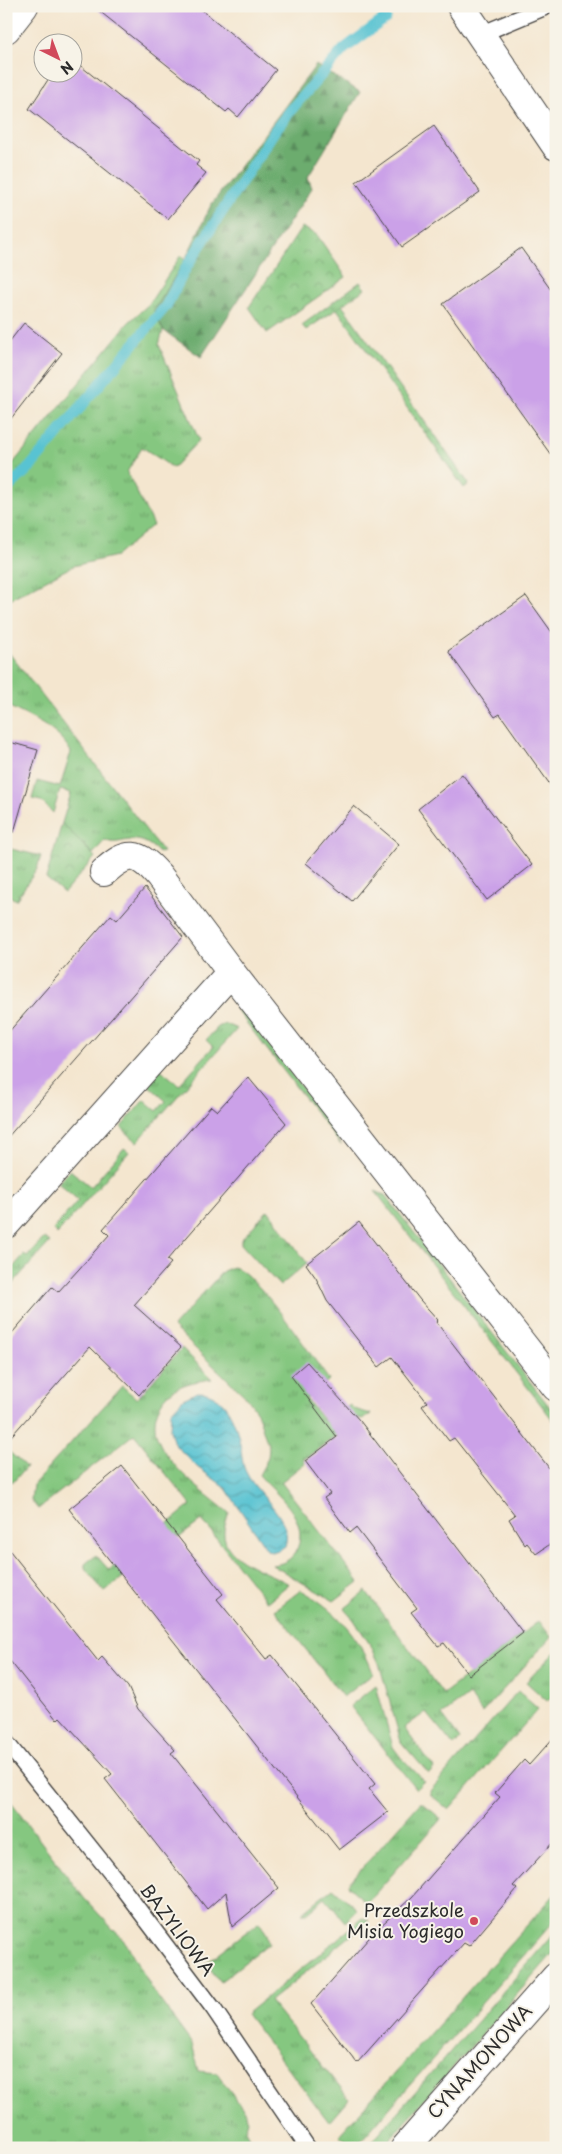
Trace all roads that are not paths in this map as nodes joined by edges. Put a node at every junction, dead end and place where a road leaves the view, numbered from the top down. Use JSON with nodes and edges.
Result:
{"nodes":[{"id":1,"x":24,"y":6,"type":"edge"},
{"id":2,"x":461,"y":6,"type":"edge"},
{"id":3,"x":548,"y":6,"type":"edge"},
{"id":4,"x":6,"y":29,"type":"edge"},
{"id":5,"x":479,"y":35,"type":"junction"},
{"id":6,"x":556,"y":146,"type":"edge"},
{"id":7,"x":104,"y":872,"type":"dead end"},
{"id":8,"x":231,"y":972,"type":"junction"},
{"id":9,"x":6,"y":1224,"type":"edge"},
{"id":10,"x":556,"y":1387,"type":"edge"},
{"id":11,"x":6,"y":1742,"type":"edge"},
{"id":12,"x":556,"y":1977,"type":"edge"},
{"id":13,"x":308,"y":2148,"type":"edge"},
{"id":14,"x":405,"y":2148,"type":"edge"}],
"edges":[{"from":1,"to":4,"type":"street"},
{"from":2,"to":5,"type":"street"},
{"from":3,"to":5,"type":"lane"},
{"from":5,"to":6,"type":"street"},
{"from":7,"to":8,"type":"street"},
{"from":8,"to":9,"type":"street"},
{"from":8,"to":10,"type":"street"},
{"from":11,"to":13,"type":"lane","name":"BAZYLIOWA"},
{"from":12,"to":14,"type":"street","name":"CYNAMONOWA"}]}
